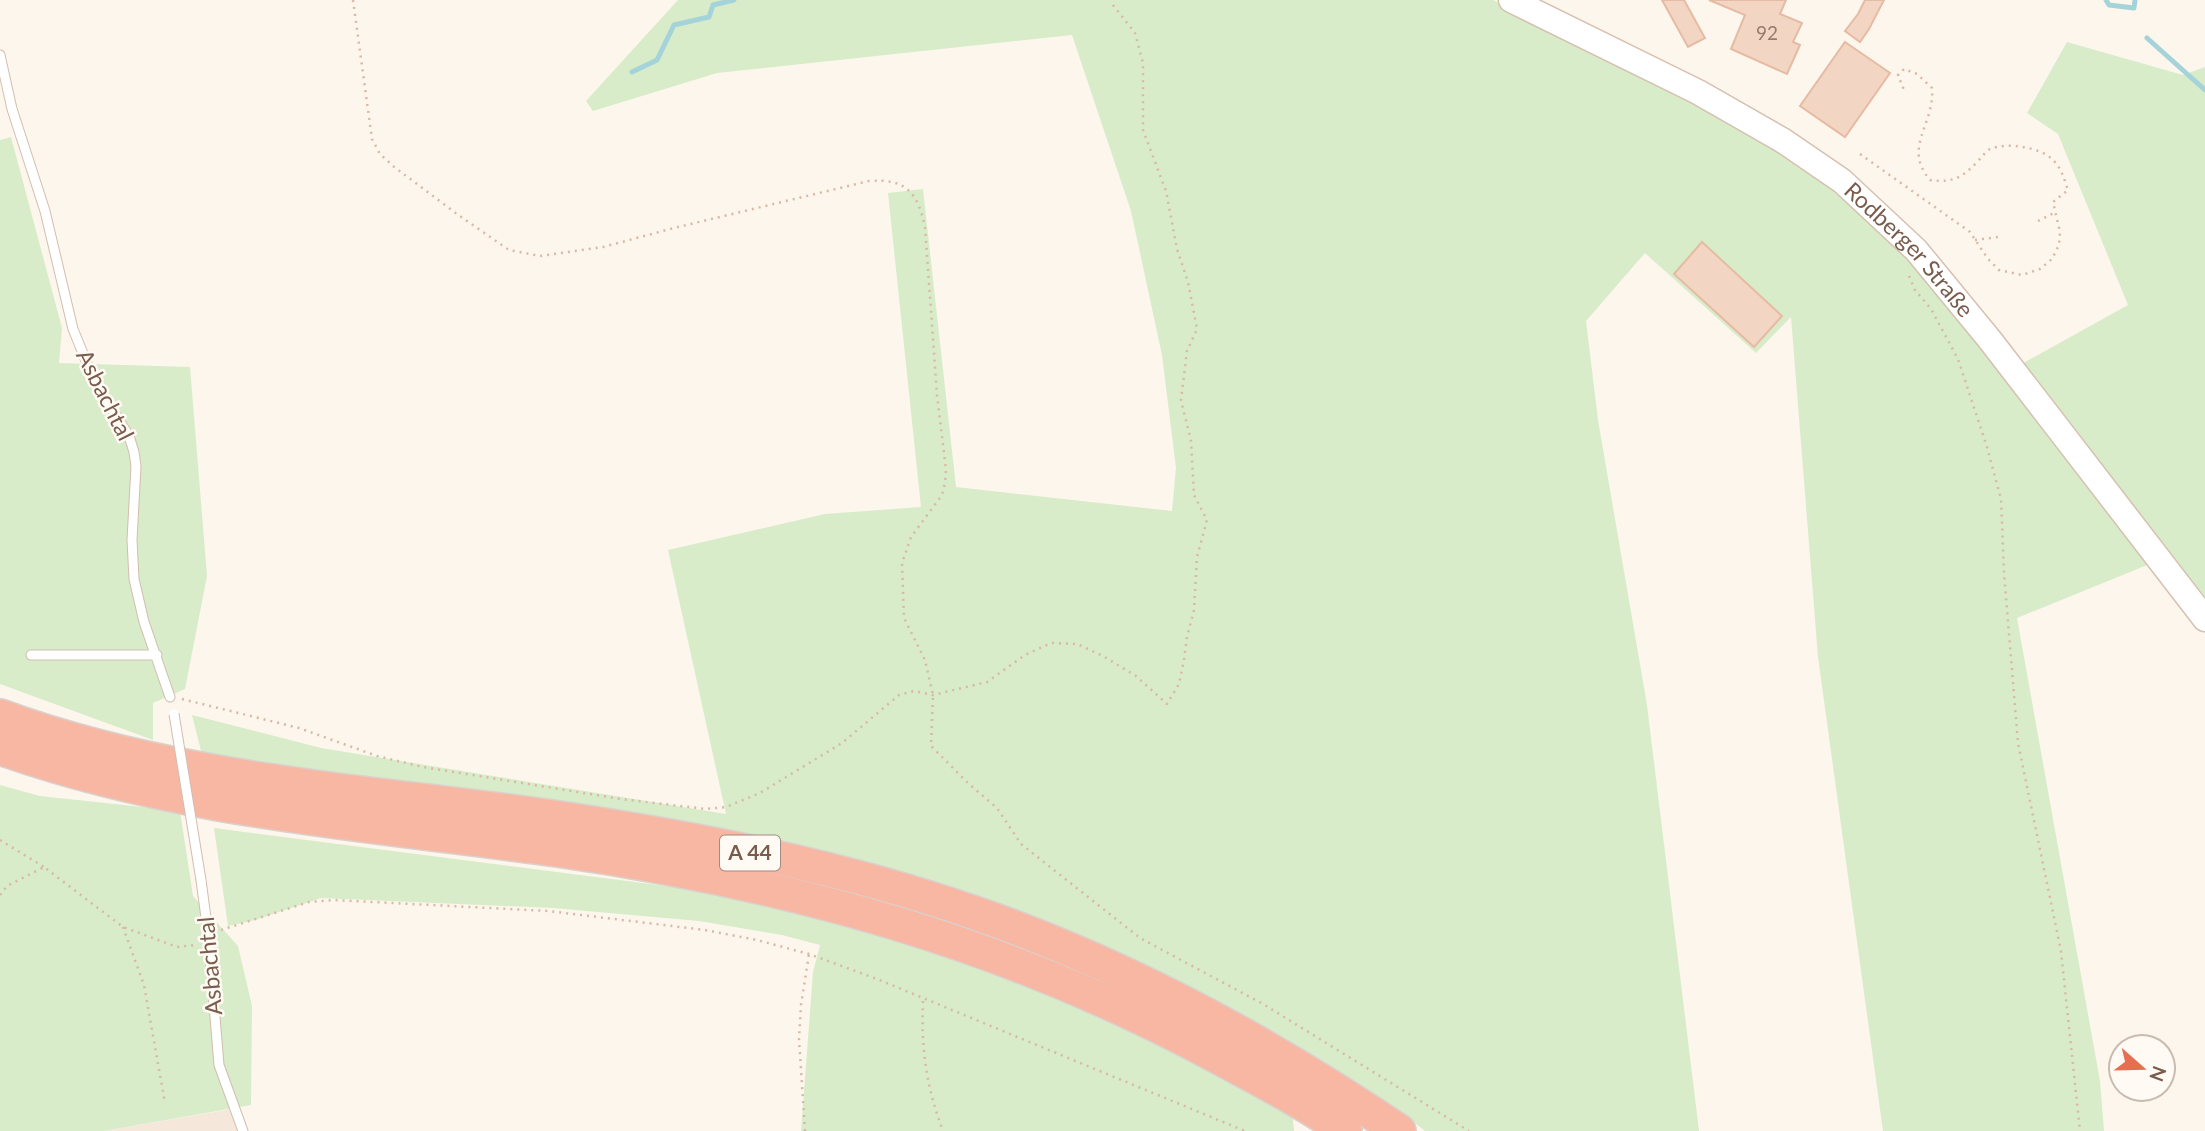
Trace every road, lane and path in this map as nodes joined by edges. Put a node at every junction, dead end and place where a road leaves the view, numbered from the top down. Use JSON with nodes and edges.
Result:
{"nodes":[{"id":1,"x":353,"y":0,"type":"edge"},
{"id":2,"x":1112,"y":0,"type":"edge"},
{"id":3,"x":1511,"y":0,"type":"edge"},
{"id":4,"x":0,"y":55,"type":"edge"},
{"id":5,"x":1904,"y":90,"type":"dead end"},
{"id":6,"x":1860,"y":155,"type":"dead end"},
{"id":7,"x":2055,"y":213,"type":"junction"},
{"id":8,"x":2038,"y":221,"type":"dead end"},
{"id":9,"x":1998,"y":237,"type":"dead end"},
{"id":10,"x":1975,"y":240,"type":"junction"},
{"id":11,"x":1916,"y":250,"type":"junction"},
{"id":12,"x":2205,"y":619,"type":"edge"},
{"id":13,"x":31,"y":655,"type":"dead end"},
{"id":14,"x":157,"y":656,"type":"junction"},
{"id":15,"x":933,"y":695,"type":"junction"},
{"id":16,"x":170,"y":697,"type":"joint"},
{"id":17,"x":174,"y":714,"type":"dead end"},
{"id":18,"x":0,"y":716,"type":"edge"},
{"id":19,"x":0,"y":748,"type":"edge"},
{"id":20,"x":0,"y":840,"type":"edge"},
{"id":21,"x":44,"y":867,"type":"junction"},
{"id":22,"x":0,"y":895,"type":"edge"},
{"id":23,"x":123,"y":927,"type":"junction"},
{"id":24,"x":208,"y":933,"type":"junction"},
{"id":25,"x":809,"y":954,"type":"junction"},
{"id":26,"x":923,"y":999,"type":"junction"},
{"id":27,"x":165,"y":1103,"type":"dead end"},
{"id":28,"x":243,"y":1131,"type":"edge"},
{"id":29,"x":806,"y":1131,"type":"edge"},
{"id":30,"x":943,"y":1131,"type":"edge"},
{"id":31,"x":1245,"y":1131,"type":"edge"},
{"id":32,"x":1345,"y":1131,"type":"edge"},
{"id":33,"x":1399,"y":1131,"type":"edge"},
{"id":34,"x":1469,"y":1131,"type":"edge"},
{"id":35,"x":2080,"y":1131,"type":"edge"}],
"edges":[{"from":1,"to":15,"type":"path"},
{"from":2,"to":15,"type":"path"},
{"from":3,"to":11,"type":"street","name":"Rodberger Straße"},
{"from":4,"to":14,"type":"lane","name":"Asbachtal"},
{"from":5,"to":7,"type":"path"},
{"from":6,"to":10,"type":"path"},
{"from":7,"to":8,"type":"path"},
{"from":7,"to":10,"type":"path"},
{"from":9,"to":10,"type":"path"},
{"from":11,"to":12,"type":"street","name":"Rodberger Straße"},
{"from":11,"to":35,"type":"path"},
{"from":13,"to":14,"type":"lane"},
{"from":14,"to":16,"type":"lane","name":"Asbachtal"},
{"from":15,"to":16,"type":"path"},
{"from":15,"to":34,"type":"path"},
{"from":17,"to":24,"type":"lane","name":"Asbachtal","bridge":true},
{"from":18,"to":33,"type":"highway","number":"A 44"},
{"from":19,"to":32,"type":"highway","number":"A 44"},
{"from":20,"to":21,"type":"path"},
{"from":21,"to":22,"type":"path"},
{"from":21,"to":23,"type":"path"},
{"from":23,"to":24,"type":"path"},
{"from":23,"to":27,"type":"path"},
{"from":24,"to":25,"type":"path"},
{"from":24,"to":28,"type":"lane","name":"Asbachtal"},
{"from":25,"to":26,"type":"path"},
{"from":25,"to":29,"type":"path"},
{"from":26,"to":30,"type":"path"},
{"from":26,"to":31,"type":"path"}]}
